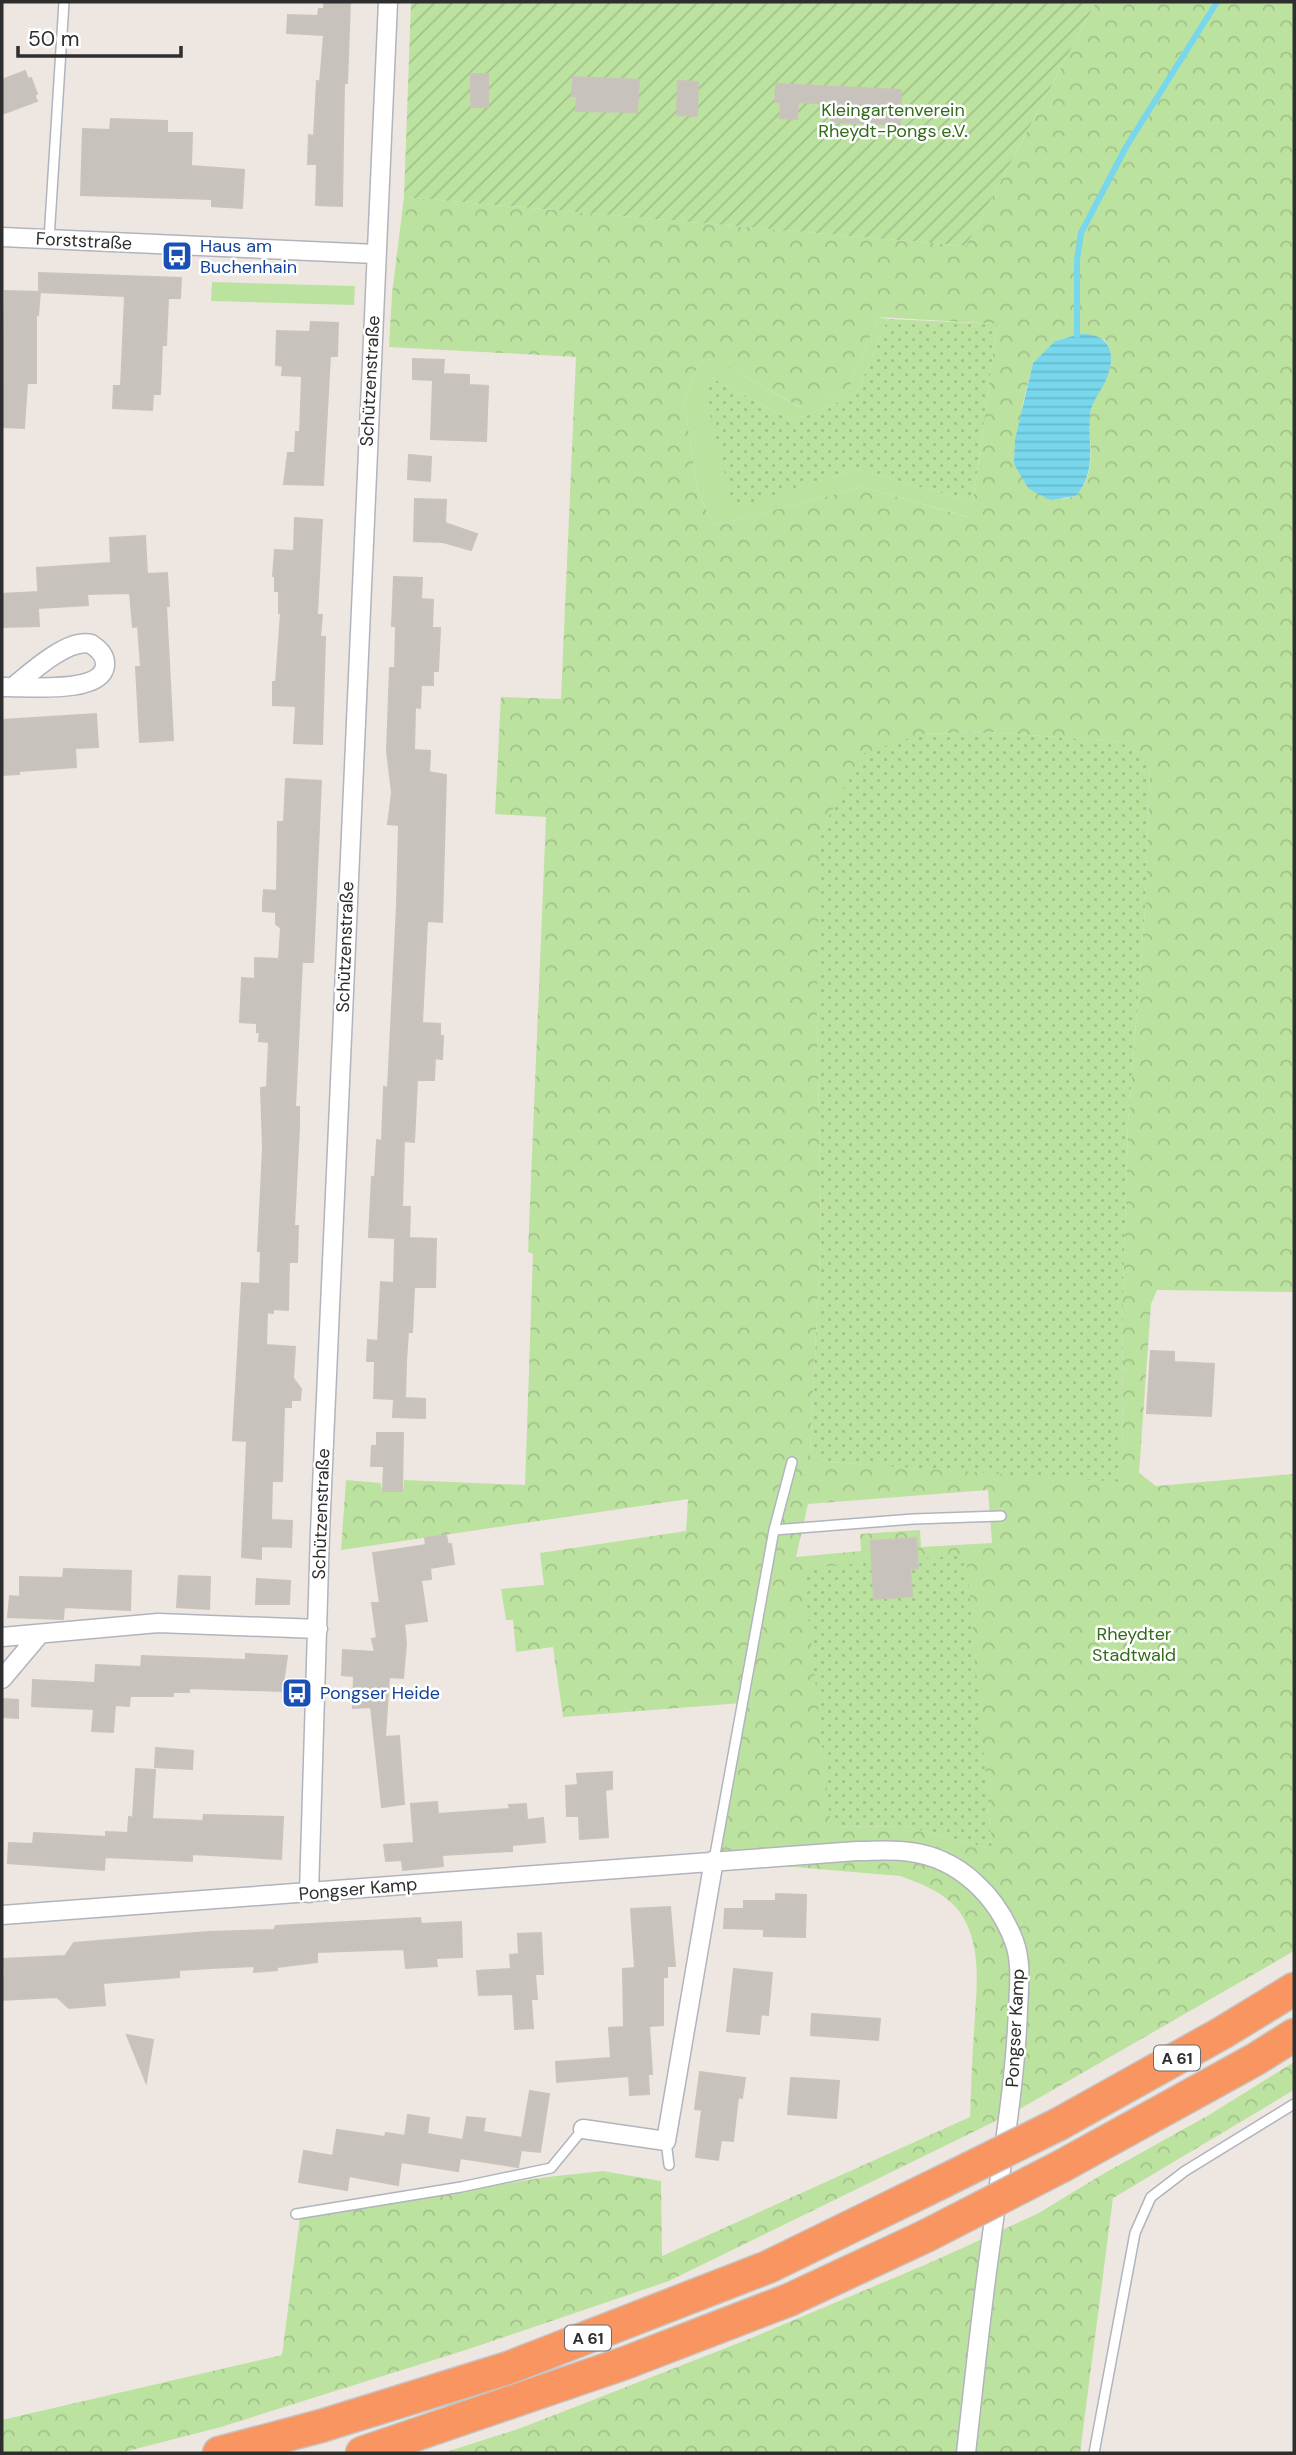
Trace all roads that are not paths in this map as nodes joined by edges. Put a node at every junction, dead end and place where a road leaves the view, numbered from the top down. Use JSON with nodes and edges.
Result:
{"nodes":[{"id":1,"x":64,"y":2,"type":"edge"},
{"id":2,"x":388,"y":2,"type":"edge"},
{"id":3,"x":2,"y":237,"type":"edge"},
{"id":4,"x":49,"y":239,"type":"junction"},
{"id":5,"x":376,"y":254,"type":"junction"},
{"id":6,"x":8,"y":687,"type":"edge"},
{"id":7,"x":792,"y":1462,"type":"dead end"},
{"id":8,"x":1001,"y":1516,"type":"dead end"},
{"id":9,"x":774,"y":1530,"type":"junction"},
{"id":10,"x":318,"y":1629,"type":"junction"},
{"id":11,"x":40,"y":1634,"type":"junction"},
{"id":12,"x":2,"y":1637,"type":"edge"},
{"id":13,"x":2,"y":1679,"type":"edge"},
{"id":14,"x":714,"y":1860,"type":"junction"},
{"id":15,"x":309,"y":1893,"type":"junction"},
{"id":16,"x":2,"y":1915,"type":"edge"},
{"id":17,"x":1294,"y":1989,"type":"edge"},
{"id":18,"x":1294,"y":2035,"type":"edge"},
{"id":19,"x":1294,"y":2104,"type":"edge"},
{"id":20,"x":583,"y":2129,"type":"joint"},
{"id":21,"x":666,"y":2141,"type":"junction"},
{"id":22,"x":668,"y":2165,"type":"dead end"},
{"id":23,"x":296,"y":2214,"type":"dead end"},
{"id":24,"x":219,"y":2453,"type":"edge"},
{"id":25,"x":362,"y":2453,"type":"edge"},
{"id":26,"x":966,"y":2453,"type":"edge"},
{"id":27,"x":1094,"y":2453,"type":"edge"}],
"edges":[{"from":1,"to":4,"type":"lane"},
{"from":2,"to":5,"type":"street","name":"Schützenstraße"},
{"from":3,"to":4,"type":"street","name":"Forststraße"},
{"from":4,"to":5,"type":"street","name":"Forststraße"},
{"from":5,"to":10,"type":"street","name":"Schützenstraße"},
{"from":6,"to":6,"type":"street"},
{"from":7,"to":9,"type":"lane"},
{"from":8,"to":9,"type":"lane"},
{"from":9,"to":14,"type":"lane"},
{"from":10,"to":11,"type":"street"},
{"from":10,"to":15,"type":"street","name":"Schützenstraße"},
{"from":11,"to":12,"type":"street"},
{"from":11,"to":13,"type":"street"},
{"from":14,"to":15,"type":"street","name":"Pongser Kamp"},
{"from":14,"to":21,"type":"street"},
{"from":14,"to":26,"type":"street","name":"Pongser Kamp"},
{"from":15,"to":16,"type":"street","name":"Pongser Kamp"},
{"from":17,"to":24,"type":"highway","number":"A 61","bridge":true},
{"from":18,"to":25,"type":"highway","number":"A 61","bridge":true},
{"from":19,"to":27,"type":"lane"},
{"from":20,"to":21,"type":"street"},
{"from":20,"to":23,"type":"lane"},
{"from":21,"to":22,"type":"lane"}]}
